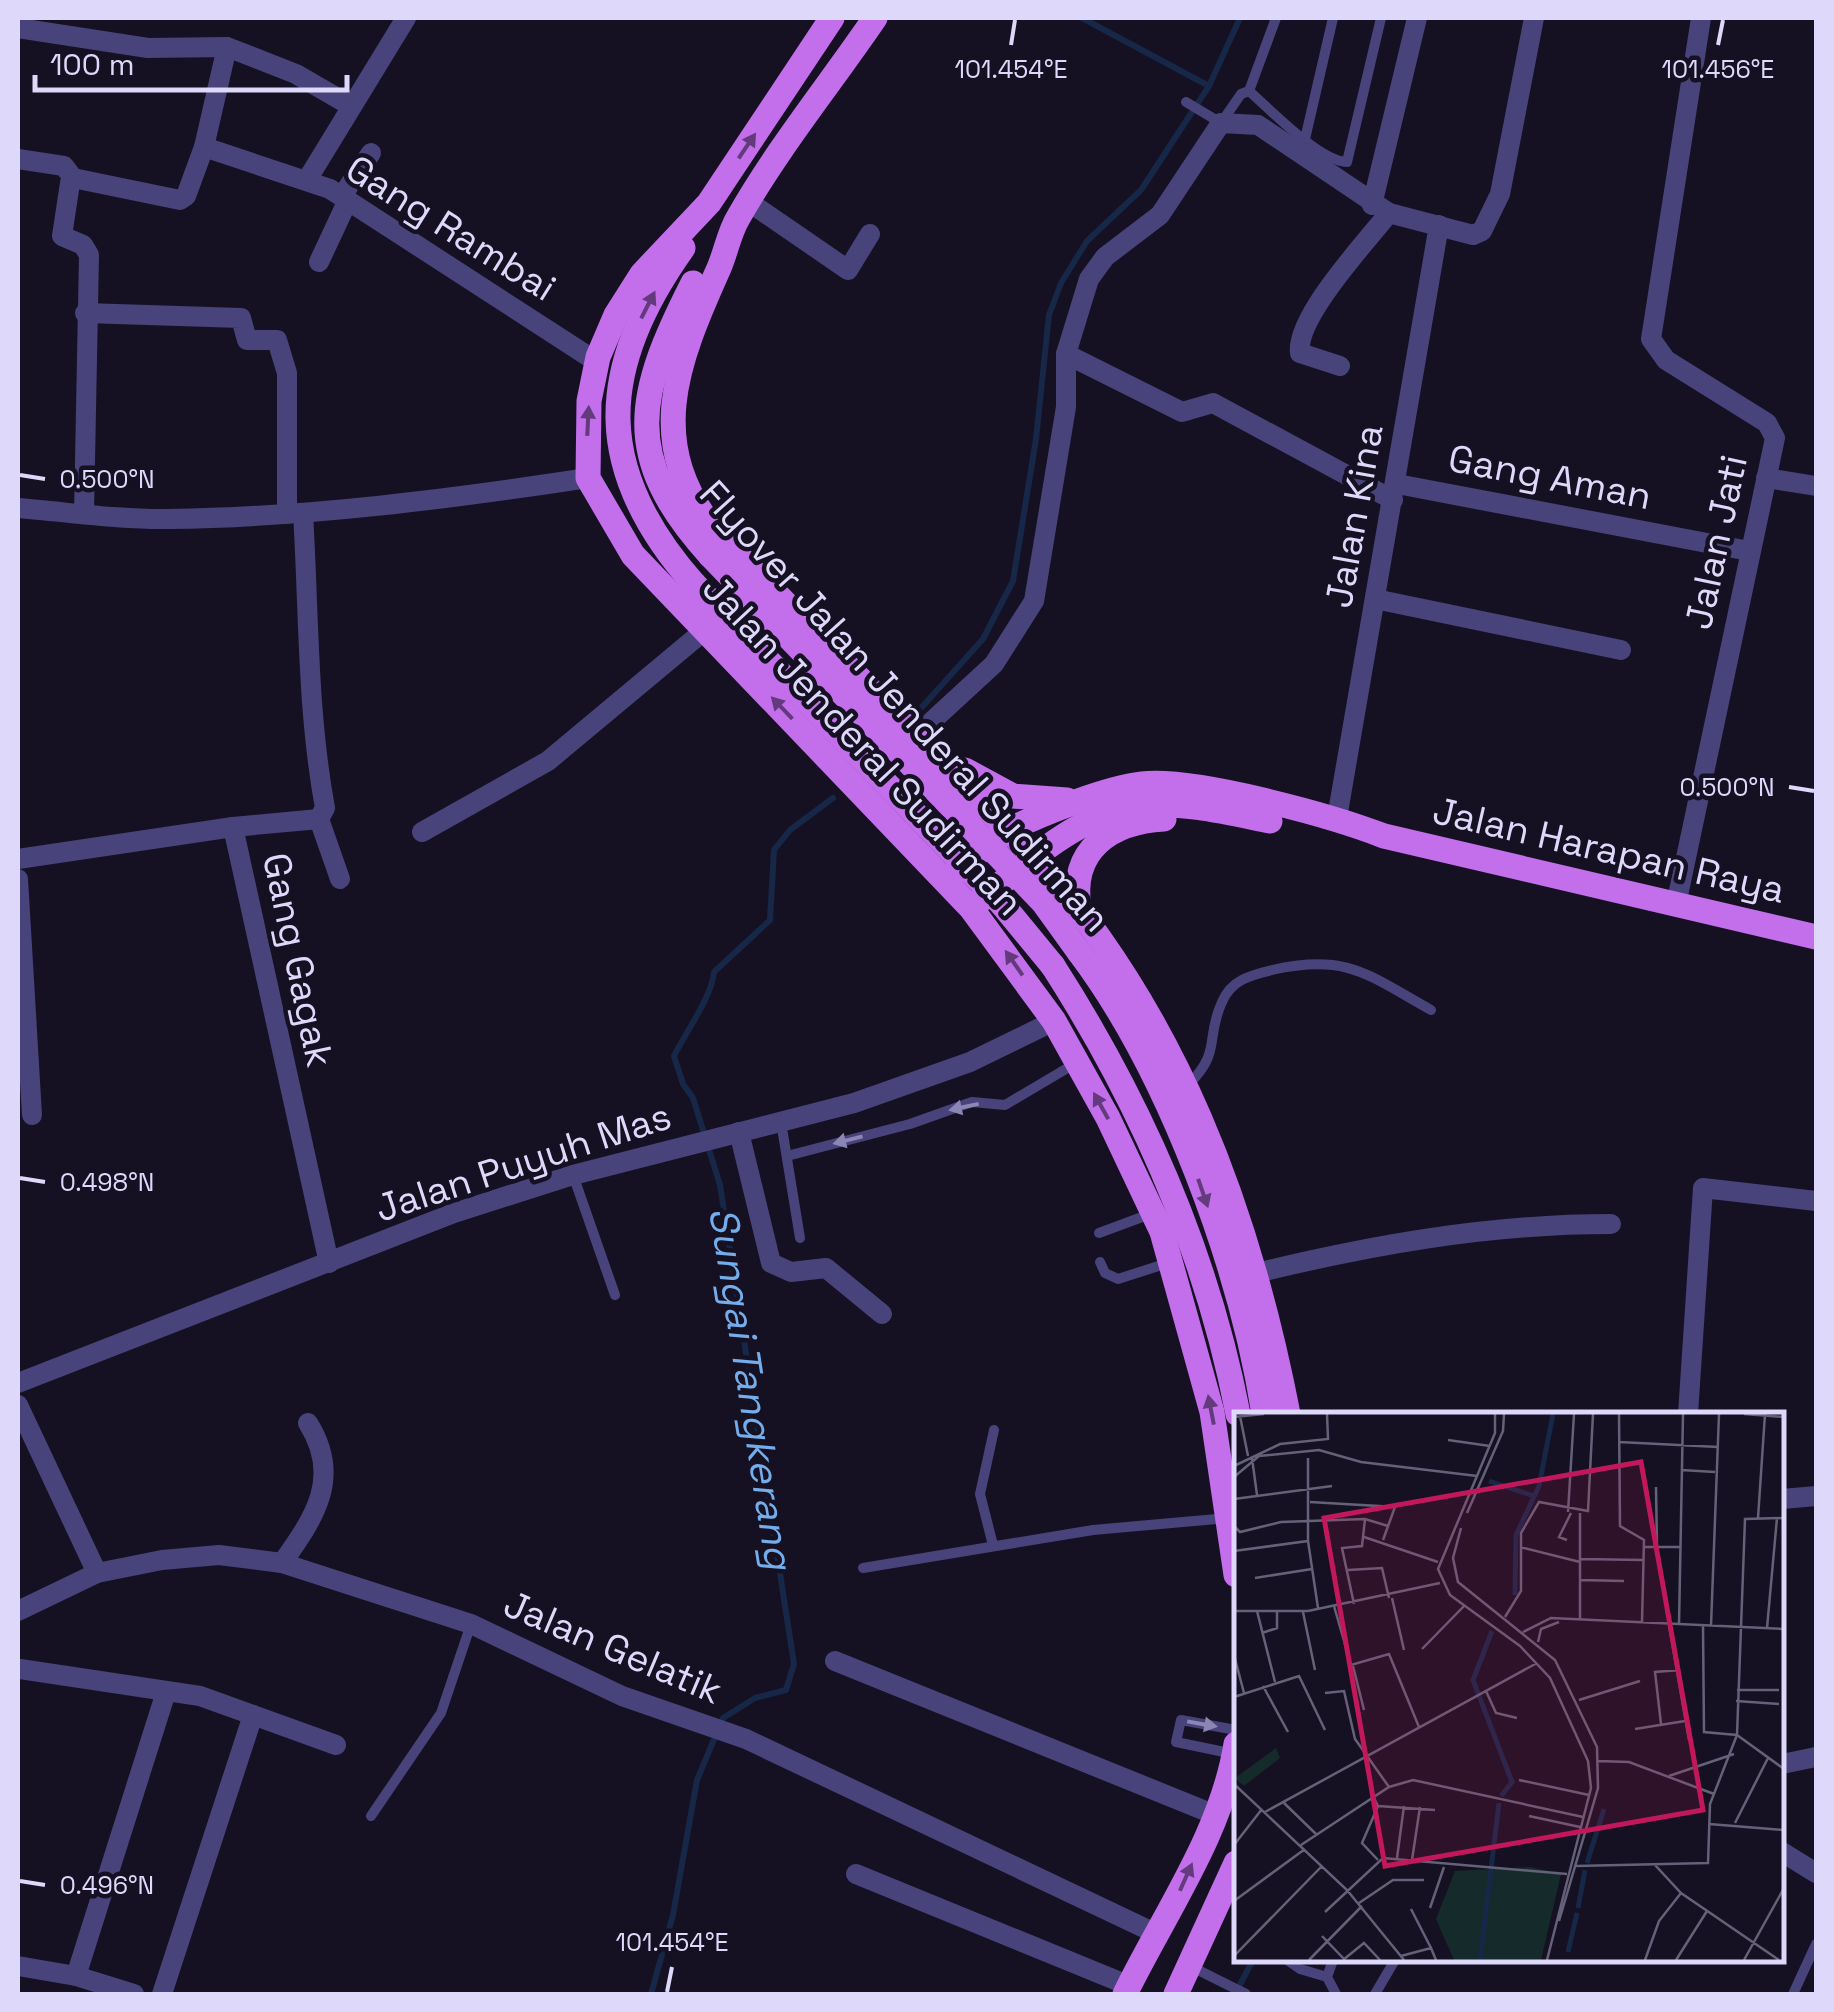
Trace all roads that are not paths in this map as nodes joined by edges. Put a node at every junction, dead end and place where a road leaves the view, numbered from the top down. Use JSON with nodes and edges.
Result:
{"nodes":[{"id":1,"x":406,"y":18,"type":"edge"},
{"id":2,"x":832,"y":18,"type":"edge"},
{"id":3,"x":875,"y":18,"type":"edge"},
{"id":4,"x":1276,"y":18,"type":"edge"},
{"id":5,"x":1333,"y":18,"type":"edge"},
{"id":6,"x":1382,"y":18,"type":"edge"},
{"id":7,"x":1417,"y":18,"type":"edge"},
{"id":8,"x":1534,"y":18,"type":"edge"},
{"id":9,"x":1700,"y":18,"type":"edge"},
{"id":10,"x":18,"y":28,"type":"edge"},
{"id":11,"x":227,"y":47,"type":"junction"},
{"id":12,"x":1249,"y":91,"type":"junction"},
{"id":13,"x":1186,"y":102,"type":"dead end"},
{"id":14,"x":351,"y":106,"type":"junction"},
{"id":15,"x":1218,"y":122,"type":"junction"},
{"id":16,"x":1305,"y":139,"type":"junction"},
{"id":17,"x":204,"y":147,"type":"junction"},
{"id":18,"x":371,"y":153,"type":"dead end"},
{"id":19,"x":18,"y":159,"type":"edge"},
{"id":20,"x":73,"y":178,"type":"junction"},
{"id":21,"x":307,"y":180,"type":"junction"},
{"id":22,"x":345,"y":198,"type":"junction"},
{"id":23,"x":709,"y":203,"type":"junction"},
{"id":24,"x":1381,"y":209,"type":"junction"},
{"id":25,"x":743,"y":211,"type":"junction"},
{"id":26,"x":1438,"y":225,"type":"junction"},
{"id":27,"x":707,"y":232,"type":"junction"},
{"id":28,"x":870,"y":234,"type":"dead end"},
{"id":29,"x":320,"y":262,"type":"dead end"},
{"id":30,"x":85,"y":313,"type":"junction"},
{"id":31,"x":1066,"y":354,"type":"junction"},
{"id":32,"x":597,"y":362,"type":"junction"},
{"id":33,"x":1340,"y":366,"type":"dead end"},
{"id":34,"x":588,"y":478,"type":"junction"},
{"id":35,"x":1766,"y":478,"type":"junction"},
{"id":36,"x":1816,"y":486,"type":"edge"},
{"id":37,"x":1395,"y":492,"type":"junction"},
{"id":38,"x":18,"y":508,"type":"edge"},
{"id":39,"x":84,"y":513,"type":"junction"},
{"id":40,"x":295,"y":513,"type":"junction"},
{"id":41,"x":1750,"y":551,"type":"junction"},
{"id":42,"x":1375,"y":598,"type":"junction"},
{"id":43,"x":705,"y":630,"type":"junction"},
{"id":44,"x":1621,"y":650,"type":"dead end"},
{"id":45,"x":880,"y":697,"type":"junction"},
{"id":46,"x":925,"y":741,"type":"junction"},
{"id":47,"x":822,"y":750,"type":"junction"},
{"id":48,"x":1112,"y":792,"type":"junction"},
{"id":49,"x":1229,"y":814,"type":"junction"},
{"id":50,"x":1336,"y":818,"type":"junction"},
{"id":51,"x":319,"y":819,"type":"junction"},
{"id":52,"x":233,"y":827,"type":"junction"},
{"id":53,"x":1009,"y":830,"type":"junction"},
{"id":54,"x":422,"y":832,"type":"dead end"},
{"id":55,"x":1384,"y":836,"type":"junction"},
{"id":56,"x":1035,"y":857,"type":"junction"},
{"id":57,"x":18,"y":859,"type":"edge"},
{"id":58,"x":340,"y":878,"type":"dead end"},
{"id":59,"x":18,"y":879,"type":"edge"},
{"id":60,"x":946,"y":880,"type":"junction"},
{"id":61,"x":1676,"y":905,"type":"junction"},
{"id":62,"x":1079,"y":907,"type":"junction"},
{"id":63,"x":971,"y":908,"type":"junction"},
{"id":64,"x":1816,"y":937,"type":"edge"},
{"id":65,"x":20,"y":970,"type":"edge"},
{"id":66,"x":1130,"y":979,"type":"junction"},
{"id":67,"x":1432,"y":1010,"type":"dead end"},
{"id":68,"x":1054,"y":1021,"type":"junction"},
{"id":69,"x":1077,"y":1062,"type":"junction"},
{"id":70,"x":1188,"y":1085,"type":"junction"},
{"id":71,"x":32,"y":1115,"type":"dead end"},
{"id":72,"x":781,"y":1121,"type":"junction"},
{"id":73,"x":731,"y":1134,"type":"junction"},
{"id":74,"x":787,"y":1156,"type":"junction"},
{"id":75,"x":574,"y":1175,"type":"junction"},
{"id":76,"x":1816,"y":1202,"type":"edge"},
{"id":77,"x":1153,"y":1213,"type":"junction"},
{"id":78,"x":1611,"y":1224,"type":"dead end"},
{"id":79,"x":1098,"y":1232,"type":"dead end"},
{"id":80,"x":800,"y":1238,"type":"dead end"},
{"id":81,"x":1100,"y":1262,"type":"dead end"},
{"id":82,"x":1172,"y":1262,"type":"junction"},
{"id":83,"x":329,"y":1263,"type":"junction"},
{"id":84,"x":1252,"y":1274,"type":"junction"},
{"id":85,"x":614,"y":1295,"type":"dead end"},
{"id":86,"x":882,"y":1314,"type":"dead end"},
{"id":87,"x":18,"y":1383,"type":"edge"},
{"id":88,"x":18,"y":1405,"type":"edge"},
{"id":89,"x":1238,"y":1412,"type":"edge"},
{"id":90,"x":1264,"y":1412,"type":"edge"},
{"id":91,"x":1287,"y":1412,"type":"edge"},
{"id":92,"x":1688,"y":1412,"type":"edge"},
{"id":93,"x":308,"y":1423,"type":"dead end"},
{"id":94,"x":994,"y":1430,"type":"dead end"},
{"id":95,"x":1816,"y":1496,"type":"edge"},
{"id":96,"x":1784,"y":1500,"type":"edge"},
{"id":97,"x":1229,"y":1518,"type":"junction"},
{"id":98,"x":993,"y":1546,"type":"junction"},
{"id":99,"x":1234,"y":1559,"type":"edge"},
{"id":100,"x":282,"y":1563,"type":"junction"},
{"id":101,"x":862,"y":1568,"type":"dead end"},
{"id":102,"x":98,"y":1574,"type":"junction"},
{"id":103,"x":18,"y":1611,"type":"edge"},
{"id":104,"x":470,"y":1624,"type":"junction"},
{"id":105,"x":835,"y":1661,"type":"dead end"},
{"id":106,"x":18,"y":1667,"type":"edge"},
{"id":107,"x":166,"y":1692,"type":"junction"},
{"id":108,"x":253,"y":1715,"type":"junction"},
{"id":109,"x":1234,"y":1742,"type":"edge"},
{"id":110,"x":1234,"y":1743,"type":"edge"},
{"id":111,"x":336,"y":1745,"type":"dead end"},
{"id":112,"x":1816,"y":1757,"type":"edge"},
{"id":113,"x":1234,"y":1760,"type":"edge"},
{"id":114,"x":1784,"y":1764,"type":"edge"},
{"id":115,"x":1213,"y":1814,"type":"junction"},
{"id":116,"x":371,"y":1816,"type":"dead end"},
{"id":117,"x":1784,"y":1853,"type":"edge"},
{"id":118,"x":1234,"y":1868,"type":"edge"},
{"id":119,"x":1816,"y":1873,"type":"edge"},
{"id":120,"x":856,"y":1874,"type":"dead end"},
{"id":121,"x":1157,"y":1934,"type":"junction"},
{"id":122,"x":1816,"y":1944,"type":"edge"},
{"id":123,"x":1290,"y":1962,"type":"edge"},
{"id":124,"x":1332,"y":1962,"type":"edge"},
{"id":125,"x":1395,"y":1962,"type":"edge"},
{"id":126,"x":18,"y":1966,"type":"edge"},
{"id":127,"x":1190,"y":1966,"type":"junction"},
{"id":128,"x":76,"y":1976,"type":"junction"},
{"id":129,"x":1328,"y":1977,"type":"junction"},
{"id":130,"x":1128,"y":1990,"type":"edge"},
{"id":131,"x":134,"y":1994,"type":"edge"},
{"id":132,"x":162,"y":1994,"type":"edge"},
{"id":133,"x":1176,"y":1994,"type":"edge"},
{"id":134,"x":1245,"y":1994,"type":"edge"},
{"id":135,"x":1336,"y":1994,"type":"edge"},
{"id":136,"x":1374,"y":1994,"type":"edge"},
{"id":137,"x":1793,"y":1994,"type":"edge"}],
"edges":[{"from":1,"to":14,"type":"street"},
{"from":23,"to":2,"type":"main road","one_way":true},
{"from":3,"to":25,"type":"main road","name":"Jalan Jenderal Sudirman"},
{"from":4,"to":12,"type":"lane"},
{"from":5,"to":16,"type":"lane"},
{"from":6,"to":16,"type":"lane"},
{"from":7,"to":24,"type":"street"},
{"from":8,"to":26,"type":"street"},
{"from":9,"to":35,"type":"street","name":"Jalan Jati"},
{"from":10,"to":11,"type":"street"},
{"from":11,"to":14,"type":"street"},
{"from":11,"to":17,"type":"street"},
{"from":12,"to":15,"type":"lane"},
{"from":12,"to":16,"type":"lane"},
{"from":13,"to":15,"type":"lane"},
{"from":14,"to":21,"type":"street"},
{"from":15,"to":24,"type":"street"},
{"from":15,"to":31,"type":"street"},
{"from":17,"to":20,"type":"street"},
{"from":17,"to":21,"type":"street","name":"Gang Rambai"},
{"from":18,"to":22,"type":"street"},
{"from":19,"to":20,"type":"street"},
{"from":20,"to":30,"type":"street"},
{"from":21,"to":22,"type":"street","name":"Gang Rambai"},
{"from":22,"to":29,"type":"street"},
{"from":22,"to":32,"type":"street","name":"Gang Rambai"},
{"from":23,"to":27,"type":"main road","name":"Flyover Jalan Jenderal Sudirman"},
{"from":23,"to":32,"type":"main road"},
{"from":24,"to":26,"type":"street"},
{"from":24,"to":33,"type":"street"},
{"from":25,"to":27,"type":"main road","name":"Flyover Jalan Jenderal Sudirman"},
{"from":25,"to":28,"type":"street"},
{"from":25,"to":45,"type":"main road","name":"Jalan Jenderal Sudirman"},
{"from":26,"to":37,"type":"street","name":"Jalan Kina"},
{"from":89,"to":27,"type":"main road","name":"Flyover Jalan Jenderal Sudirman","one_way":true,"bridge":true},
{"from":27,"to":90,"type":"main road","name":"Flyover Jalan Jenderal Sudirman","one_way":true,"bridge":true},
{"from":30,"to":39,"type":"street"},
{"from":30,"to":40,"type":"street"},
{"from":31,"to":37,"type":"street","name":"Gang Aman"},
{"from":31,"to":46,"type":"street"},
{"from":34,"to":32,"type":"main road","one_way":true},
{"from":34,"to":40,"type":"street"},
{"from":34,"to":43,"type":"main road","name":"Jalan Jenderal Sudirman"},
{"from":35,"to":36,"type":"street"},
{"from":35,"to":41,"type":"street","name":"Jalan Jati"},
{"from":37,"to":41,"type":"street","name":"Gang Aman"},
{"from":37,"to":42,"type":"street","name":"Jalan Kina"},
{"from":38,"to":39,"type":"street"},
{"from":39,"to":40,"type":"street"},
{"from":40,"to":51,"type":"street"},
{"from":41,"to":61,"type":"street","name":"Jalan Jati"},
{"from":42,"to":44,"type":"street"},
{"from":42,"to":50,"type":"street","name":"Jalan Kina"},
{"from":47,"to":43,"type":"main road","name":"Jalan Jenderal Sudirman","one_way":true},
{"from":43,"to":54,"type":"street"},
{"from":45,"to":46,"type":"main road","name":"Jalan Jenderal Sudirman"},
{"from":45,"to":47,"type":"main road"},
{"from":46,"to":48,"type":"main road"},
{"from":46,"to":53,"type":"main road","name":"Jalan Jenderal Sudirman"},
{"from":47,"to":60,"type":"main road","name":"Jalan Jenderal Sudirman"},
{"from":48,"to":50,"type":"main road","name":"Jalan Harapan Raya"},
{"from":48,"to":53,"type":"main road","name":"Jalan Harapan Raya"},
{"from":49,"to":55,"type":"main road","name":"Jalan Harapan Raya"},
{"from":49,"to":56,"type":"main road","name":"Jalan Harapan Raya"},
{"from":49,"to":62,"type":"main road"},
{"from":50,"to":55,"type":"main road","name":"Jalan Harapan Raya"},
{"from":51,"to":52,"type":"street"},
{"from":51,"to":58,"type":"street"},
{"from":52,"to":57,"type":"street","name":"Gang Gagak"},
{"from":52,"to":83,"type":"street","name":"Gang Gagak"},
{"from":53,"to":56,"type":"main road","name":"Jalan Jenderal Sudirman"},
{"from":53,"to":60,"type":"main road","name":"Jalan Harapan Raya"},
{"from":55,"to":61,"type":"main road","name":"Jalan Harapan Raya"},
{"from":56,"to":62,"type":"main road","name":"Jalan Jenderal Sudirman"},
{"from":56,"to":63,"type":"main road","name":"Jalan Harapan Raya"},
{"from":59,"to":65,"type":"street"},
{"from":60,"to":63,"type":"main road","name":"Jalan Jenderal Sudirman"},
{"from":61,"to":64,"type":"main road","name":"Jalan Harapan Raya"},
{"from":62,"to":66,"type":"main road","name":"Jalan Jenderal Sudirman"},
{"from":68,"to":63,"type":"main road","name":"Jalan Jenderal Sudirman","one_way":true},
{"from":65,"to":71,"type":"street"},
{"from":66,"to":68,"type":"main road"},
{"from":66,"to":70,"type":"main road","name":"Jalan Jenderal Sudirman"},
{"from":67,"to":70,"type":"lane"},
{"from":68,"to":69,"type":"main road","name":"Jalan Jenderal Sudirman"},
{"from":68,"to":72,"type":"street","name":"Jalan Puyuh Mas"},
{"from":69,"to":74,"type":"lane","one_way":true},
{"from":77,"to":69,"type":"main road","name":"Jalan Jenderal Sudirman","one_way":true},
{"from":70,"to":84,"type":"main road","name":"Jalan Jenderal Sudirman"},
{"from":72,"to":73,"type":"street","name":"Jalan Puyuh Mas"},
{"from":72,"to":74,"type":"lane"},
{"from":73,"to":75,"type":"street","name":"Jalan Puyuh Mas"},
{"from":73,"to":86,"type":"street"},
{"from":74,"to":80,"type":"lane"},
{"from":75,"to":83,"type":"street","name":"Jalan Puyuh Mas"},
{"from":75,"to":85,"type":"lane"},
{"from":76,"to":92,"type":"street"},
{"from":77,"to":79,"type":"lane"},
{"from":77,"to":82,"type":"main road","name":"Jalan Jenderal Sudirman"},
{"from":78,"to":84,"type":"street"},
{"from":81,"to":82,"type":"lane"},
{"from":97,"to":82,"type":"main road","name":"Jalan Jenderal Sudirman","one_way":true},
{"from":83,"to":87,"type":"street","name":"Jalan Puyuh Mas"},
{"from":84,"to":91,"type":"main road","name":"Jalan Jenderal Sudirman"},
{"from":88,"to":102,"type":"street"},
{"from":93,"to":100,"type":"street"},
{"from":94,"to":98,"type":"lane"},
{"from":95,"to":96,"type":"street"},
{"from":97,"to":98,"type":"lane"},
{"from":97,"to":99,"type":"main road","name":"Jalan Jenderal Sudirman"},
{"from":98,"to":101,"type":"lane"},
{"from":100,"to":102,"type":"street","name":"Jalan Gelatik"},
{"from":100,"to":104,"type":"street","name":"Jalan Gelatik"},
{"from":102,"to":103,"type":"street","name":"Jalan Gelatik"},
{"from":104,"to":116,"type":"lane"},
{"from":104,"to":121,"type":"street","name":"Jalan Gelatik"},
{"from":105,"to":115,"type":"street"},
{"from":106,"to":107,"type":"street"},
{"from":107,"to":108,"type":"street"},
{"from":107,"to":128,"type":"street"},
{"from":108,"to":111,"type":"street"},
{"from":108,"to":132,"type":"street"},
{"from":110,"to":109,"type":"lane","one_way":true},
{"from":112,"to":114,"type":"street"},
{"from":113,"to":115,"type":"main road"},
{"from":121,"to":115,"type":"main road","one_way":true},
{"from":117,"to":119,"type":"street"},
{"from":118,"to":127,"type":"main road"},
{"from":120,"to":130,"type":"street"},
{"from":121,"to":130,"type":"main road"},
{"from":122,"to":137,"type":"lane"},
{"from":123,"to":129,"type":"lane"},
{"from":124,"to":129,"type":"lane"},
{"from":125,"to":136,"type":"lane"},
{"from":126,"to":128,"type":"street"},
{"from":127,"to":133,"type":"main road"},
{"from":127,"to":134,"type":"lane"},
{"from":128,"to":131,"type":"street"},
{"from":129,"to":135,"type":"lane"}]}
